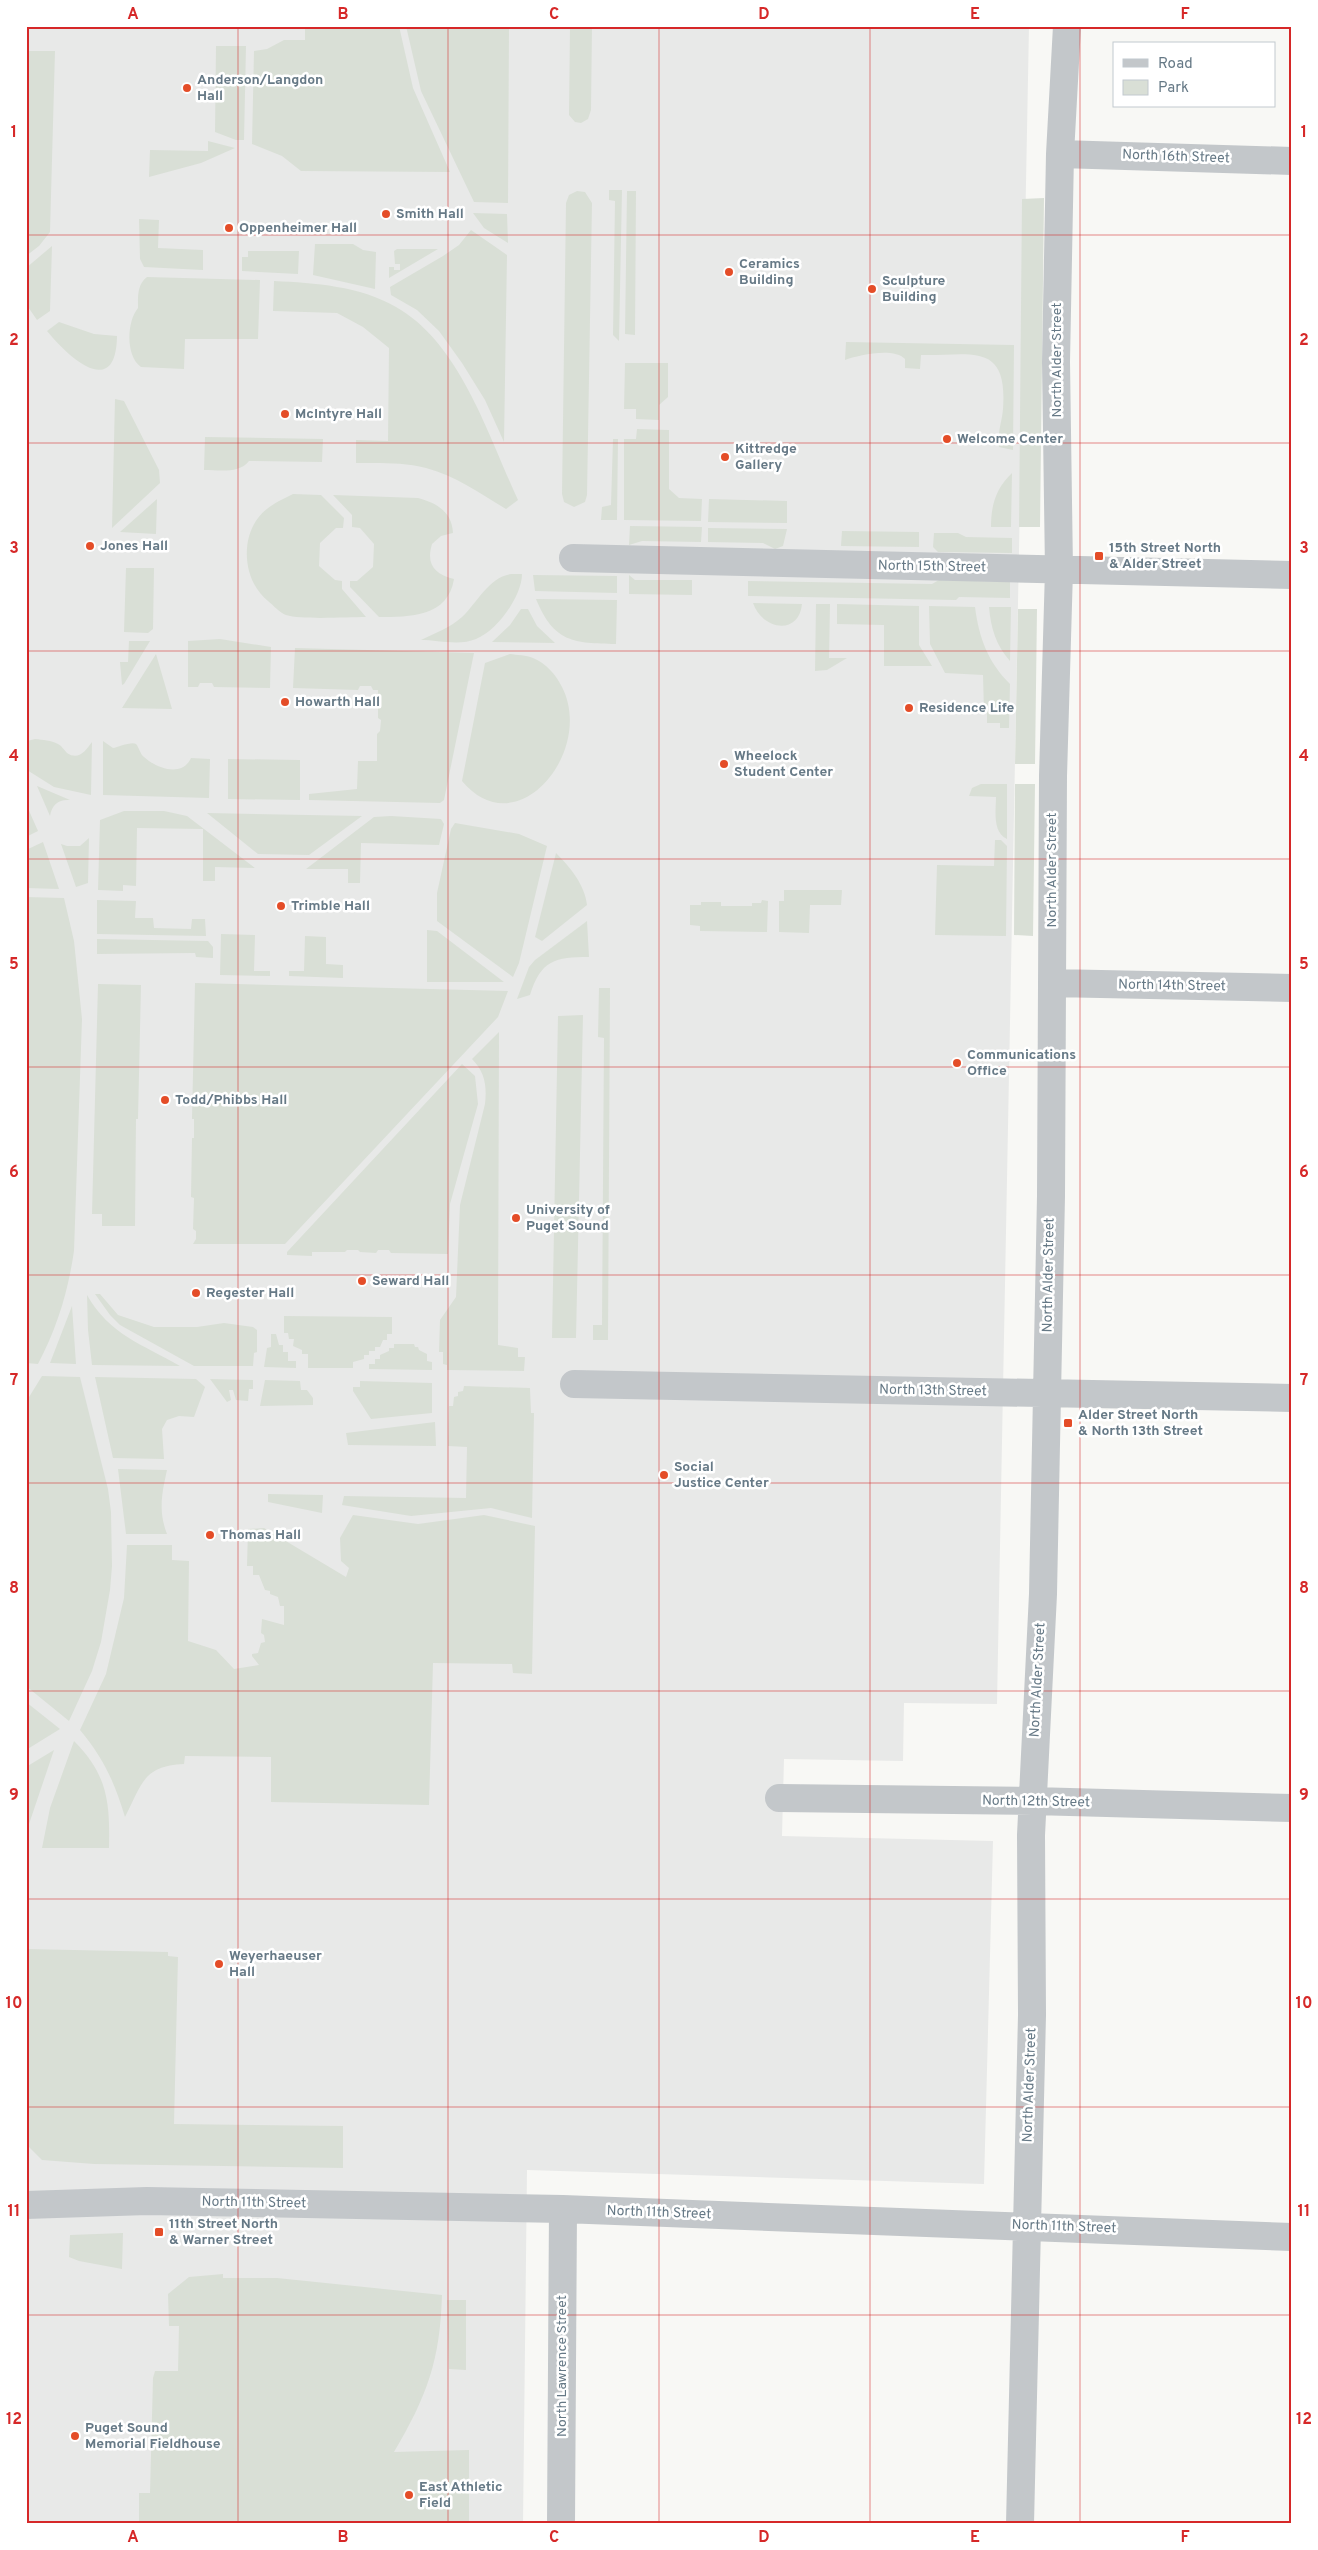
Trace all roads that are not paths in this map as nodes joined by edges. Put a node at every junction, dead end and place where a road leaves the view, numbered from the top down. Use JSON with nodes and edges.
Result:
{"nodes":[{"id":1,"x":1067,"y":26,"type":"edge"},
{"id":2,"x":1060,"y":154,"type":"junction"},
{"id":3,"x":1292,"y":161,"type":"edge"},
{"id":4,"x":573,"y":558,"type":"dead end"},
{"id":5,"x":1058,"y":570,"type":"junction"},
{"id":6,"x":1292,"y":575,"type":"edge"},
{"id":7,"x":1052,"y":983,"type":"junction"},
{"id":8,"x":1292,"y":988,"type":"edge"},
{"id":9,"x":574,"y":1384,"type":"dead end"},
{"id":10,"x":1046,"y":1393,"type":"junction"},
{"id":11,"x":1292,"y":1398,"type":"edge"},
{"id":12,"x":780,"y":1798,"type":"dead end"},
{"id":13,"x":1033,"y":1801,"type":"junction"},
{"id":14,"x":1292,"y":1808,"type":"edge"},
{"id":15,"x":26,"y":2205,"type":"edge"},
{"id":16,"x":563,"y":2209,"type":"junction"},
{"id":17,"x":1026,"y":2225,"type":"junction"},
{"id":18,"x":1292,"y":2237,"type":"edge"},
{"id":19,"x":561,"y":2524,"type":"edge"},
{"id":20,"x":1020,"y":2524,"type":"edge"}],
"edges":[{"from":1,"to":2,"type":"street","name":"North Alder Street"},
{"from":2,"to":3,"type":"street","name":"North 16th Street"},
{"from":2,"to":5,"type":"street","name":"North Alder Street"},
{"from":4,"to":5,"type":"street","name":"North 15th Street"},
{"from":5,"to":6,"type":"street","name":"North 15th Street"},
{"from":5,"to":7,"type":"street","name":"North Alder Street"},
{"from":7,"to":8,"type":"street","name":"North 14th Street"},
{"from":7,"to":10,"type":"street","name":"North Alder Street"},
{"from":9,"to":10,"type":"street","name":"North 13th Street"},
{"from":10,"to":11,"type":"street","name":"North 13th Street"},
{"from":10,"to":13,"type":"street","name":"North Alder Street"},
{"from":12,"to":13,"type":"street","name":"North 12th Street"},
{"from":13,"to":14,"type":"street","name":"North 12th Street"},
{"from":13,"to":17,"type":"street","name":"North Alder Street"},
{"from":15,"to":16,"type":"street","name":"North 11th Street"},
{"from":16,"to":17,"type":"street","name":"North 11th Street"},
{"from":16,"to":19,"type":"street","name":"North Lawrence Street"},
{"from":17,"to":18,"type":"street","name":"North 11th Street"},
{"from":17,"to":20,"type":"street","name":"North Alder Street"}]}
